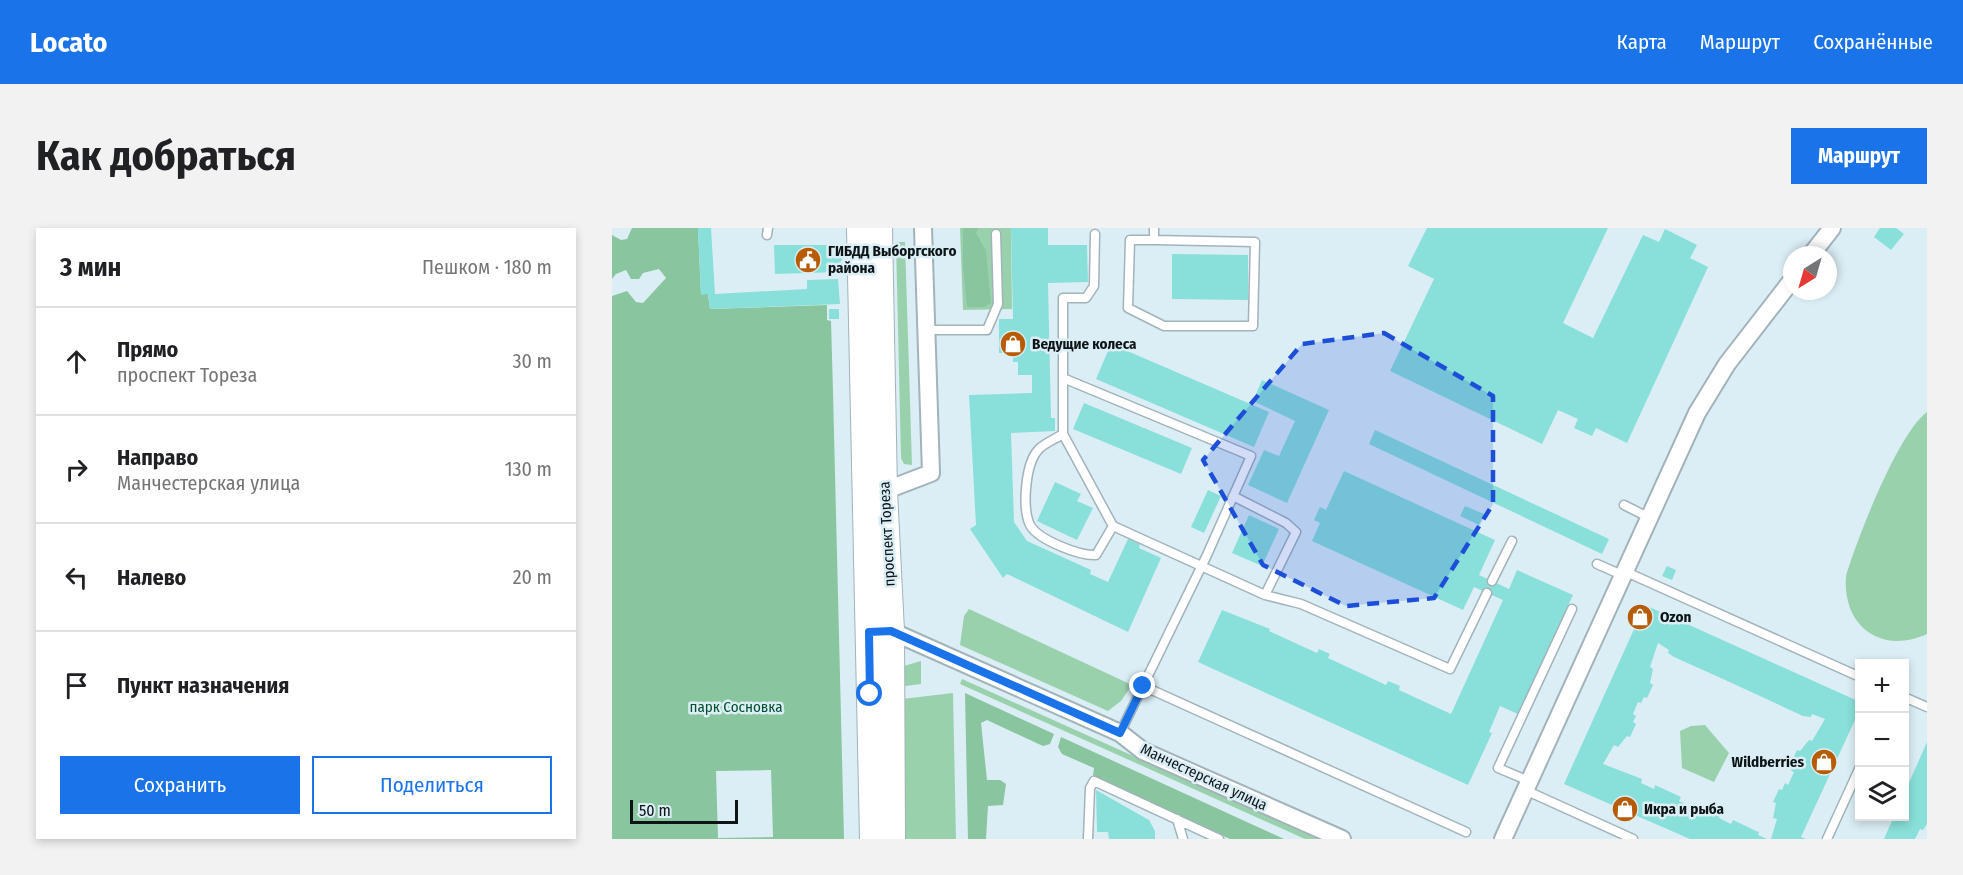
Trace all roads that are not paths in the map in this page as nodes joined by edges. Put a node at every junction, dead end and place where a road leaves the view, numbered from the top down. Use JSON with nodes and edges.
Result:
{"nodes":[{"id":1,"x":860,"y":228,"type":"edge"},
{"id":2,"x":879,"y":228,"type":"edge"},
{"id":3,"x":924,"y":228,"type":"edge"},
{"id":4,"x":1154,"y":228,"type":"edge"},
{"id":5,"x":1832,"y":228,"type":"edge"},
{"id":6,"x":996,"y":234,"type":"dead end"},
{"id":7,"x":1095,"y":234,"type":"dead end"},
{"id":8,"x":1154,"y":240,"type":"junction"},
{"id":9,"x":1818,"y":246,"type":"edge"},
{"id":10,"x":1783,"y":292,"type":"edge"},
{"id":11,"x":926,"y":330,"type":"junction"},
{"id":12,"x":1063,"y":378,"type":"junction"},
{"id":13,"x":1063,"y":434,"type":"junction"},
{"id":14,"x":884,"y":490,"type":"junction"},
{"id":15,"x":1233,"y":496,"type":"junction"},
{"id":16,"x":1624,"y":505,"type":"dead end"},
{"id":17,"x":1648,"y":517,"type":"junction"},
{"id":18,"x":1113,"y":526,"type":"junction"},
{"id":19,"x":1512,"y":541,"type":"dead end"},
{"id":20,"x":1597,"y":564,"type":"dead end"},
{"id":21,"x":1202,"y":566,"type":"junction"},
{"id":22,"x":1623,"y":573,"type":"junction"},
{"id":23,"x":1492,"y":581,"type":"dead end"},
{"id":24,"x":1487,"y":593,"type":"dead end"},
{"id":25,"x":1265,"y":595,"type":"junction"},
{"id":26,"x":1572,"y":609,"type":"dead end"},
{"id":27,"x":880,"y":632,"type":"junction"},
{"id":28,"x":1855,"y":675,"type":"edge"},
{"id":29,"x":1143,"y":686,"type":"junction"},
{"id":30,"x":1909,"y":699,"type":"edge"},
{"id":31,"x":1927,"y":707,"type":"edge"},
{"id":32,"x":1120,"y":733,"type":"junction"},
{"id":33,"x":1855,"y":778,"type":"edge"},
{"id":34,"x":1527,"y":786,"type":"junction"},
{"id":35,"x":1177,"y":819,"type":"junction"},
{"id":36,"x":1466,"y":832,"type":"dead end"},
{"id":37,"x":873,"y":839,"type":"edge"},
{"id":38,"x":892,"y":839,"type":"edge"},
{"id":39,"x":1088,"y":839,"type":"edge"},
{"id":40,"x":1183,"y":839,"type":"edge"},
{"id":41,"x":1219,"y":839,"type":"edge"},
{"id":42,"x":1342,"y":839,"type":"edge"},
{"id":43,"x":1503,"y":839,"type":"edge"},
{"id":44,"x":1634,"y":839,"type":"edge"},
{"id":45,"x":1827,"y":839,"type":"edge"}],
"edges":[{"from":1,"to":27,"type":"main road","name":"проспект Тореза"},
{"from":2,"to":14,"type":"main road","name":"проспект Тореза"},
{"from":3,"to":11,"type":"street"},
{"from":4,"to":8,"type":"lane"},
{"from":5,"to":9,"type":"street"},
{"from":6,"to":11,"type":"lane"},
{"from":7,"to":12,"type":"lane"},
{"from":8,"to":8,"type":"lane"},
{"from":10,"to":17,"type":"street"},
{"from":11,"to":14,"type":"street"},
{"from":12,"to":13,"type":"lane"},
{"from":12,"to":15,"type":"lane"},
{"from":13,"to":18,"type":"lane"},
{"from":13,"to":18,"type":"lane"},
{"from":14,"to":27,"type":"main road","name":"проспект Тореза"},
{"from":15,"to":21,"type":"lane"},
{"from":15,"to":25,"type":"lane"},
{"from":16,"to":17,"type":"lane"},
{"from":17,"to":22,"type":"street"},
{"from":18,"to":21,"type":"lane"},
{"from":19,"to":23,"type":"lane"},
{"from":20,"to":22,"type":"lane"},
{"from":21,"to":25,"type":"lane"},
{"from":21,"to":29,"type":"lane"},
{"from":22,"to":28,"type":"lane"},
{"from":22,"to":34,"type":"street"},
{"from":24,"to":25,"type":"lane"},
{"from":26,"to":34,"type":"lane"},
{"from":27,"to":32,"type":"street","name":"Манчестерская улица"},
{"from":27,"to":37,"type":"main road","name":"проспект Тореза"},
{"from":27,"to":38,"type":"main road","name":"проспект Тореза"},
{"from":29,"to":32,"type":"lane"},
{"from":29,"to":36,"type":"lane"},
{"from":30,"to":31,"type":"lane"},
{"from":32,"to":42,"type":"street","name":"Манчестерская улица"},
{"from":33,"to":45,"type":"lane"},
{"from":34,"to":43,"type":"street"},
{"from":34,"to":44,"type":"lane"},
{"from":35,"to":39,"type":"lane"},
{"from":35,"to":40,"type":"lane"},
{"from":35,"to":41,"type":"lane"}]}
